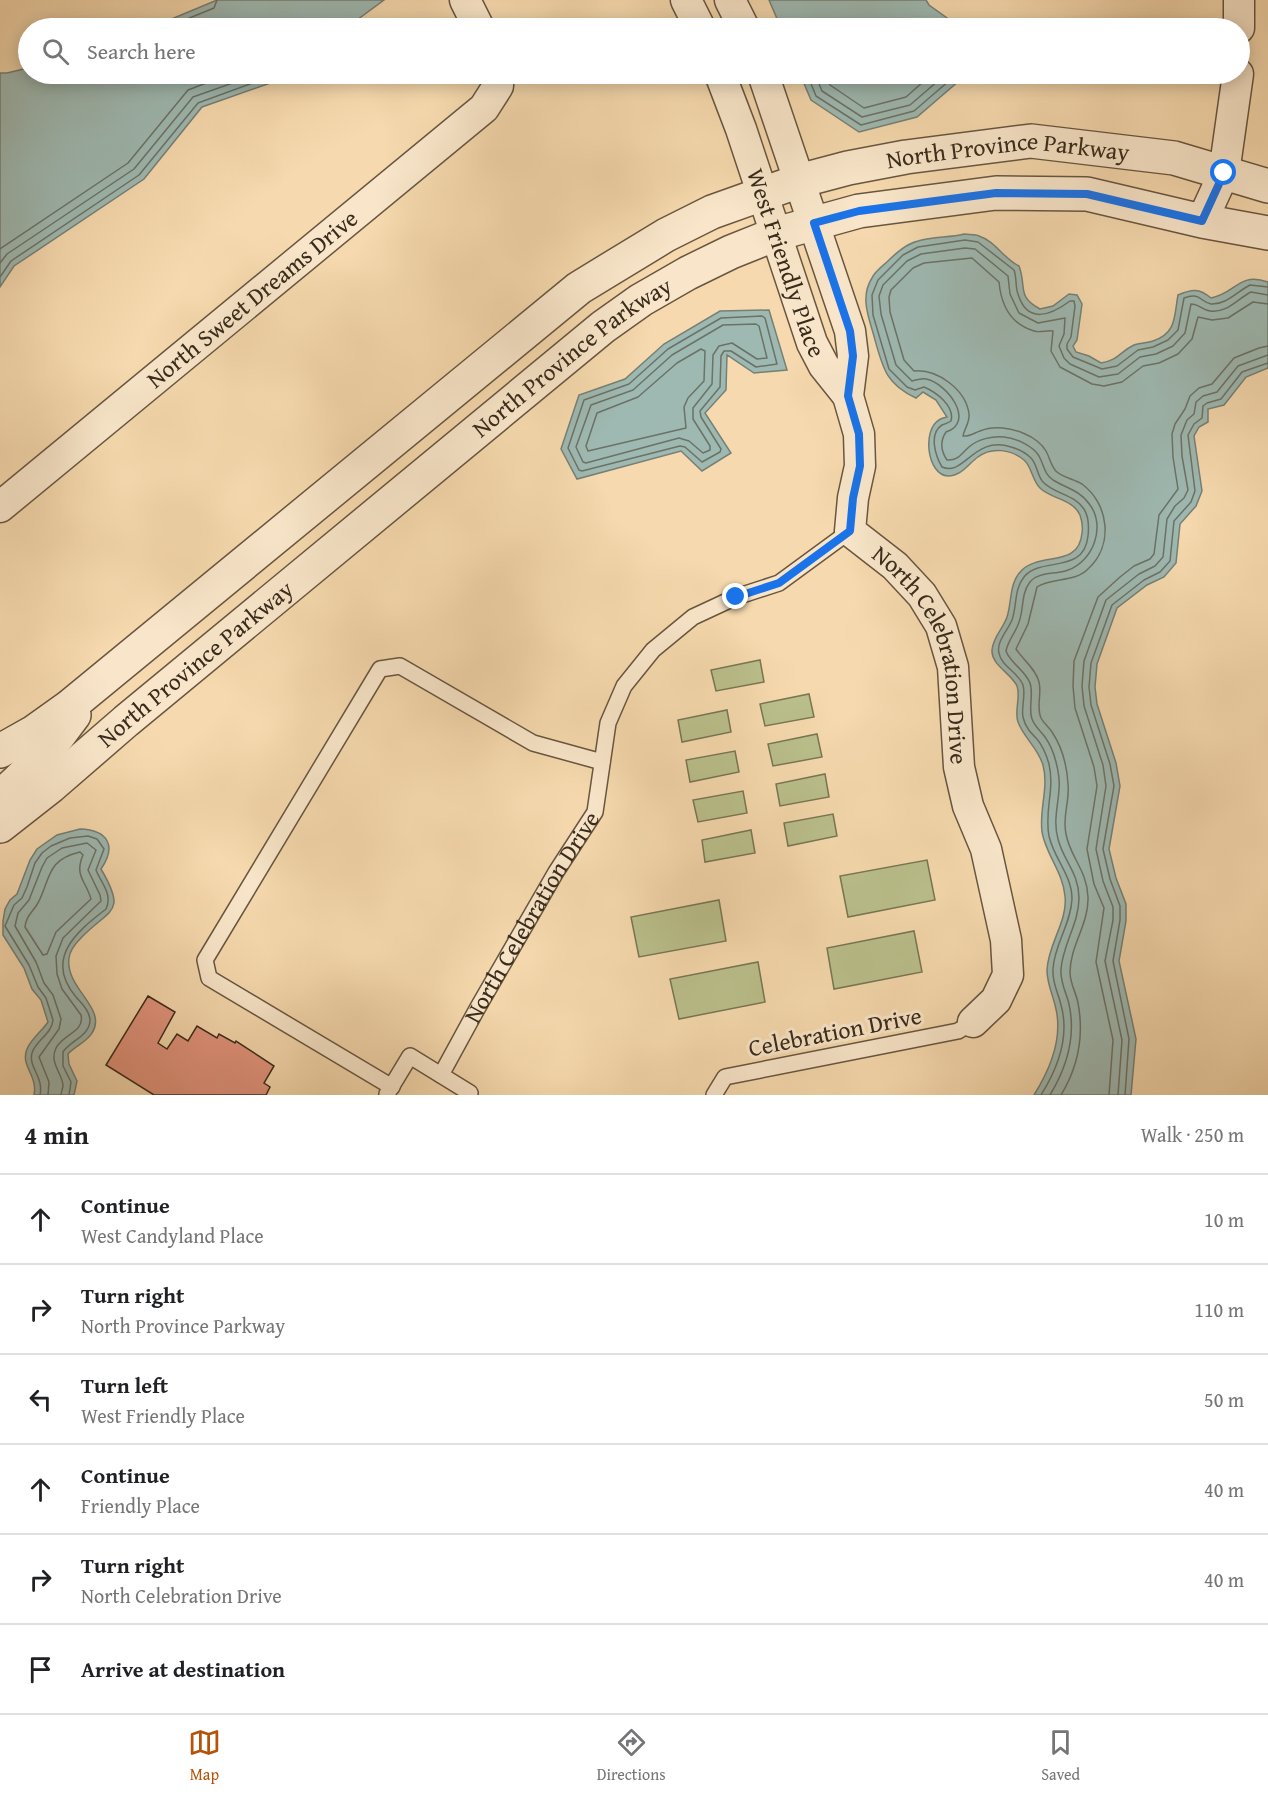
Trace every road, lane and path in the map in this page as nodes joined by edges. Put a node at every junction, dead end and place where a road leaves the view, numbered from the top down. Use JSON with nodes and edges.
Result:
{"nodes":[{"id":1,"x":465,"y":0,"type":"edge"},
{"id":2,"x":686,"y":0,"type":"edge"},
{"id":3,"x":730,"y":0,"type":"edge"},
{"id":4,"x":1239,"y":0,"type":"edge"},
{"id":5,"x":474,"y":18,"type":"edge"},
{"id":6,"x":695,"y":18,"type":"edge"},
{"id":7,"x":739,"y":18,"type":"edge"},
{"id":8,"x":1239,"y":18,"type":"edge"},
{"id":9,"x":496,"y":84,"type":"edge"},
{"id":10,"x":724,"y":84,"type":"edge"},
{"id":11,"x":766,"y":84,"type":"edge"},
{"id":12,"x":1237,"y":84,"type":"edge"},
{"id":13,"x":1224,"y":173,"type":"junction"},
{"id":14,"x":800,"y":181,"type":"junction"},
{"id":15,"x":1268,"y":186,"type":"edge"},
{"id":16,"x":762,"y":194,"type":"junction"},
{"id":17,"x":1202,"y":221,"type":"junction"},
{"id":18,"x":814,"y":223,"type":"junction"},
{"id":19,"x":1268,"y":233,"type":"edge"},
{"id":20,"x":776,"y":234,"type":"junction"},
{"id":21,"x":848,"y":396,"type":"junction"},
{"id":22,"x":0,"y":507,"type":"edge"},
{"id":23,"x":850,"y":531,"type":"junction"},
{"id":24,"x":99,"y":683,"type":"junction"},
{"id":25,"x":0,"y":751,"type":"edge"},
{"id":26,"x":602,"y":762,"type":"junction"},
{"id":27,"x":0,"y":797,"type":"edge"},
{"id":28,"x":0,"y":826,"type":"edge"},
{"id":29,"x":973,"y":1022,"type":"joint"},
{"id":30,"x":441,"y":1076,"type":"junction"},
{"id":31,"x":389,"y":1091,"type":"edge"},
{"id":32,"x":469,"y":1095,"type":"edge"},
{"id":33,"x":714,"y":1095,"type":"edge"}],
"edges":[{"from":1,"to":5,"type":"street"},
{"from":2,"to":6,"type":"street"},
{"from":3,"to":7,"type":"street"},
{"from":4,"to":8,"type":"street"},
{"from":9,"to":22,"type":"street","name":"North Sweet Dreams Drive"},
{"from":10,"to":16,"type":"street","name":"West Friendly Place"},
{"from":11,"to":14,"type":"street","name":"West Friendly Place"},
{"from":12,"to":13,"type":"street"},
{"from":13,"to":14,"type":"street","name":"North Province Parkway"},
{"from":13,"to":15,"type":"street","name":"North Province Parkway"},
{"from":13,"to":17,"type":"street"},
{"from":14,"to":16,"type":"street","name":"North Province Parkway"},
{"from":14,"to":18,"type":"street","name":"West Friendly Place"},
{"from":16,"to":20,"type":"street","name":"West Friendly Place"},
{"from":16,"to":24,"type":"street","name":"North Province Parkway"},
{"from":17,"to":18,"type":"street","name":"North Province Parkway"},
{"from":17,"to":19,"type":"street","name":"North Province Parkway"},
{"from":18,"to":20,"type":"street","name":"North Province Parkway"},
{"from":18,"to":21,"type":"street","name":"West Friendly Place"},
{"from":20,"to":21,"type":"street","name":"West Friendly Place"},
{"from":20,"to":28,"type":"street","name":"North Province Parkway"},
{"from":21,"to":23,"type":"street"},
{"from":23,"to":26,"type":"lane","name":"North Celebration Drive"},
{"from":23,"to":29,"type":"street","name":"North Celebration Drive"},
{"from":24,"to":25,"type":"street","name":"North Province Parkway"},
{"from":24,"to":27,"type":"street"},
{"from":26,"to":30,"type":"lane","name":"North Celebration Drive"},
{"from":26,"to":31,"type":"lane"},
{"from":29,"to":33,"type":"lane","name":"Celebration Drive"},
{"from":30,"to":31,"type":"lane"},
{"from":30,"to":32,"type":"lane"}]}
